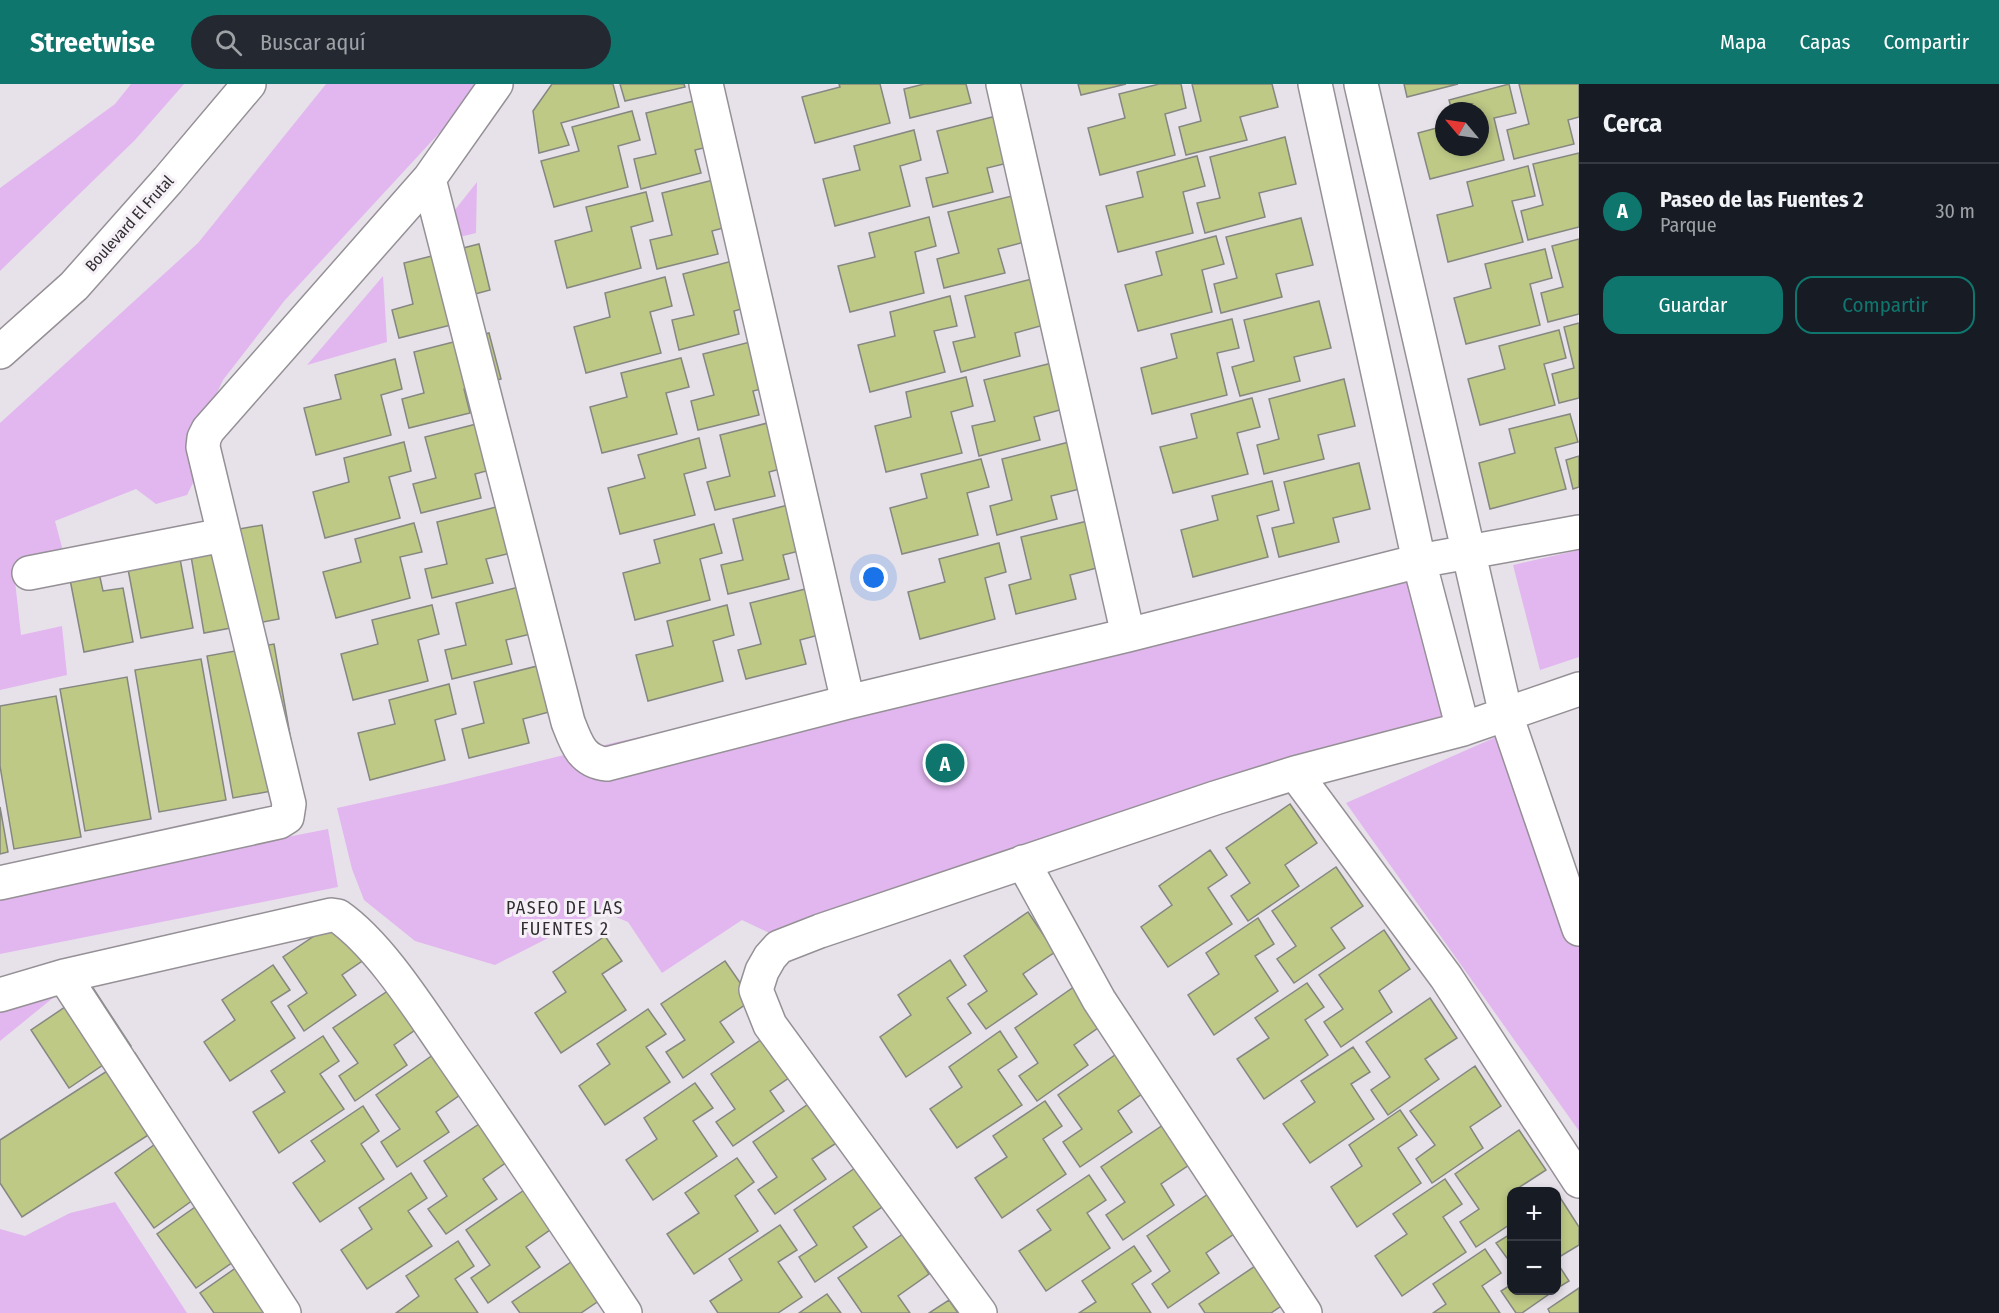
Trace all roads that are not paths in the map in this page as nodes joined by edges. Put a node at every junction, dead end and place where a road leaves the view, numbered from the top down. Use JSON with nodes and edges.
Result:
{"nodes":[{"id":1,"x":249,"y":84,"type":"edge"},
{"id":2,"x":496,"y":84,"type":"edge"},
{"id":3,"x":706,"y":84,"type":"edge"},
{"id":4,"x":1003,"y":84,"type":"edge"},
{"id":5,"x":1315,"y":84,"type":"edge"},
{"id":6,"x":1361,"y":84,"type":"edge"},
{"id":7,"x":429,"y":179,"type":"junction"},
{"id":8,"x":0,"y":352,"type":"edge"},
{"id":9,"x":1579,"y":532,"type":"edge"},
{"id":10,"x":223,"y":535,"type":"junction"},
{"id":11,"x":1470,"y":554,"type":"junction"},
{"id":12,"x":1419,"y":561,"type":"junction"},
{"id":13,"x":29,"y":573,"type":"dead end"},
{"id":14,"x":1128,"y":635,"type":"junction"},
{"id":15,"x":1579,"y":688,"type":"edge"},
{"id":16,"x":848,"y":702,"type":"junction"},
{"id":17,"x":1506,"y":715,"type":"junction"},
{"id":18,"x":1463,"y":729,"type":"junction"},
{"id":19,"x":1295,"y":773,"type":"junction"},
{"id":20,"x":1023,"y":862,"type":"junction"},
{"id":21,"x":0,"y":883,"type":"edge"},
{"id":22,"x":1579,"y":929,"type":"edge"},
{"id":23,"x":64,"y":976,"type":"junction"},
{"id":24,"x":0,"y":995,"type":"edge"},
{"id":25,"x":1579,"y":1180,"type":"edge"},
{"id":26,"x":284,"y":1313,"type":"edge"},
{"id":27,"x":625,"y":1313,"type":"edge"},
{"id":28,"x":980,"y":1313,"type":"edge"},
{"id":29,"x":1305,"y":1313,"type":"edge"}],
"edges":[{"from":1,"to":8,"type":"street","name":"Boulevard El Frutal"},
{"from":2,"to":7,"type":"street"},
{"from":3,"to":16,"type":"street"},
{"from":4,"to":14,"type":"street"},
{"from":5,"to":12,"type":"street"},
{"from":6,"to":11,"type":"street"},
{"from":7,"to":10,"type":"street"},
{"from":7,"to":16,"type":"street"},
{"from":9,"to":11,"type":"street"},
{"from":10,"to":13,"type":"street"},
{"from":10,"to":21,"type":"street"},
{"from":11,"to":12,"type":"street"},
{"from":11,"to":17,"type":"street"},
{"from":12,"to":14,"type":"street"},
{"from":12,"to":18,"type":"street"},
{"from":14,"to":16,"type":"street"},
{"from":15,"to":17,"type":"street"},
{"from":17,"to":18,"type":"street"},
{"from":17,"to":22,"type":"street"},
{"from":18,"to":19,"type":"street"},
{"from":19,"to":20,"type":"street"},
{"from":19,"to":25,"type":"street"},
{"from":20,"to":28,"type":"street"},
{"from":20,"to":29,"type":"street"},
{"from":23,"to":24,"type":"street"},
{"from":23,"to":26,"type":"street"},
{"from":23,"to":27,"type":"street"}]}
